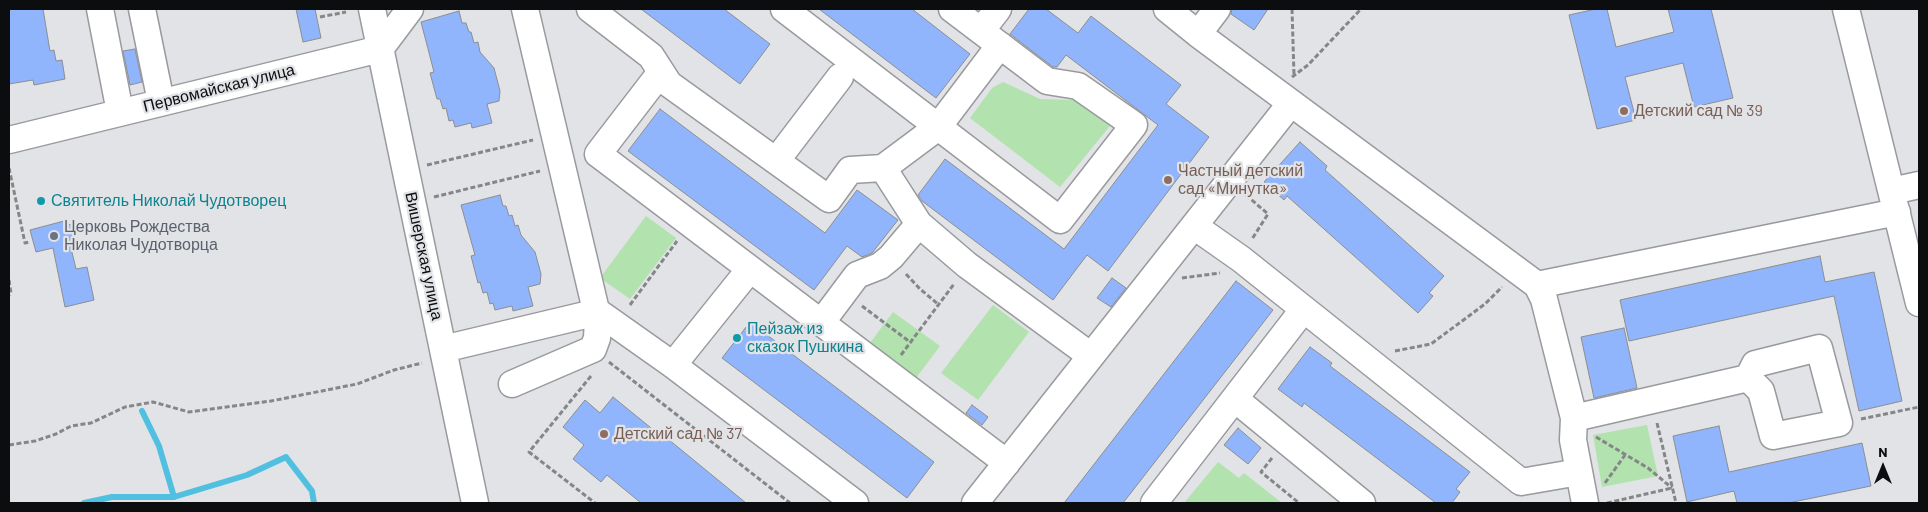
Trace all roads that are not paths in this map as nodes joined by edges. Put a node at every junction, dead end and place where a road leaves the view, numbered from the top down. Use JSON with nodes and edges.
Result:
{"nodes":[{"id":1,"x":100,"y":9,"type":"edge"},
{"id":2,"x":142,"y":9,"type":"edge"},
{"id":3,"x":372,"y":9,"type":"edge"},
{"id":4,"x":410,"y":9,"type":"edge"},
{"id":5,"x":525,"y":9,"type":"edge"},
{"id":6,"x":590,"y":9,"type":"edge"},
{"id":7,"x":784,"y":9,"type":"edge"},
{"id":8,"x":952,"y":9,"type":"edge"},
{"id":9,"x":998,"y":9,"type":"edge"},
{"id":10,"x":1166,"y":9,"type":"edge"},
{"id":11,"x":1217,"y":9,"type":"edge"},
{"id":12,"x":1846,"y":9,"type":"edge"},
{"id":13,"x":1198,"y":34,"type":"junction"},
{"id":14,"x":991,"y":38,"type":"junction"},
{"id":15,"x":380,"y":49,"type":"junction"},
{"id":16,"x":661,"y":72,"type":"junction"},
{"id":17,"x":840,"y":76,"type":"dead end"},
{"id":18,"x":1287,"y":90,"type":"junction"},
{"id":19,"x":161,"y":102,"type":"junction"},
{"id":20,"x":120,"y":112,"type":"junction"},
{"id":21,"x":938,"y":127,"type":"junction"},
{"id":22,"x":9,"y":140,"type":"edge"},
{"id":23,"x":776,"y":161,"type":"junction"},
{"id":24,"x":883,"y":168,"type":"junction"},
{"id":25,"x":1919,"y":185,"type":"edge"},
{"id":26,"x":1895,"y":201,"type":"junction"},
{"id":27,"x":919,"y":224,"type":"junction"},
{"id":28,"x":1194,"y":226,"type":"junction"},
{"id":29,"x":750,"y":269,"type":"junction"},
{"id":30,"x":1537,"y":285,"type":"junction"},
{"id":31,"x":1919,"y":303,"type":"edge"},
{"id":32,"x":1303,"y":310,"type":"junction"},
{"id":33,"x":598,"y":312,"type":"junction"},
{"id":34,"x":821,"y":323,"type":"junction"},
{"id":35,"x":444,"y":353,"type":"junction"},
{"id":36,"x":1091,"y":356,"type":"junction"},
{"id":37,"x":673,"y":365,"type":"junction"},
{"id":38,"x":1748,"y":378,"type":"junction"},
{"id":39,"x":512,"y":384,"type":"dead end"},
{"id":40,"x":1235,"y":399,"type":"junction"},
{"id":41,"x":1574,"y":418,"type":"junction"},
{"id":42,"x":1007,"y":463,"type":"junction"},
{"id":43,"x":1579,"y":472,"type":"junction"},
{"id":44,"x":1594,"y":495,"type":"edge"},
{"id":45,"x":475,"y":503,"type":"edge"},
{"id":46,"x":855,"y":503,"type":"edge"},
{"id":47,"x":975,"y":503,"type":"edge"},
{"id":48,"x":1154,"y":503,"type":"edge"},
{"id":49,"x":1362,"y":503,"type":"edge"}],
"edges":[{"from":1,"to":20,"type":"street"},
{"from":2,"to":19,"type":"street"},
{"from":3,"to":15,"type":"street","name":"Вишерская улица"},
{"from":4,"to":15,"type":"street"},
{"from":5,"to":33,"type":"street"},
{"from":6,"to":16,"type":"street"},
{"from":7,"to":21,"type":"street"},
{"from":8,"to":14,"type":"street"},
{"from":9,"to":14,"type":"street"},
{"from":10,"to":13,"type":"street"},
{"from":11,"to":13,"type":"street"},
{"from":12,"to":26,"type":"street"},
{"from":13,"to":18,"type":"street"},
{"from":14,"to":21,"type":"street"},
{"from":14,"to":21,"type":"street"},
{"from":15,"to":19,"type":"street","name":"Первомайская улица"},
{"from":15,"to":35,"type":"street","name":"Вишерская улица"},
{"from":16,"to":23,"type":"street"},
{"from":16,"to":29,"type":"street"},
{"from":17,"to":23,"type":"street"},
{"from":18,"to":28,"type":"street"},
{"from":18,"to":30,"type":"street"},
{"from":19,"to":20,"type":"street","name":"Первомайская улица"},
{"from":20,"to":22,"type":"street","name":"Первомайская улица"},
{"from":21,"to":24,"type":"street"},
{"from":23,"to":24,"type":"street"},
{"from":24,"to":27,"type":"street"},
{"from":25,"to":26,"type":"street"},
{"from":26,"to":30,"type":"street"},
{"from":26,"to":31,"type":"street"},
{"from":27,"to":34,"type":"street"},
{"from":27,"to":36,"type":"street"},
{"from":28,"to":32,"type":"street"},
{"from":28,"to":36,"type":"street"},
{"from":29,"to":34,"type":"street"},
{"from":29,"to":37,"type":"street"},
{"from":30,"to":41,"type":"street"},
{"from":32,"to":40,"type":"street"},
{"from":32,"to":43,"type":"street"},
{"from":33,"to":35,"type":"street"},
{"from":33,"to":37,"type":"street"},
{"from":33,"to":39,"type":"street"},
{"from":34,"to":42,"type":"street"},
{"from":35,"to":45,"type":"street","name":"Вишерская улица"},
{"from":36,"to":42,"type":"street"},
{"from":37,"to":46,"type":"street"},
{"from":38,"to":38,"type":"street"},
{"from":38,"to":41,"type":"street"},
{"from":40,"to":48,"type":"street"},
{"from":40,"to":49,"type":"street"},
{"from":41,"to":43,"type":"street"},
{"from":42,"to":47,"type":"street"},
{"from":43,"to":44,"type":"street"}]}
